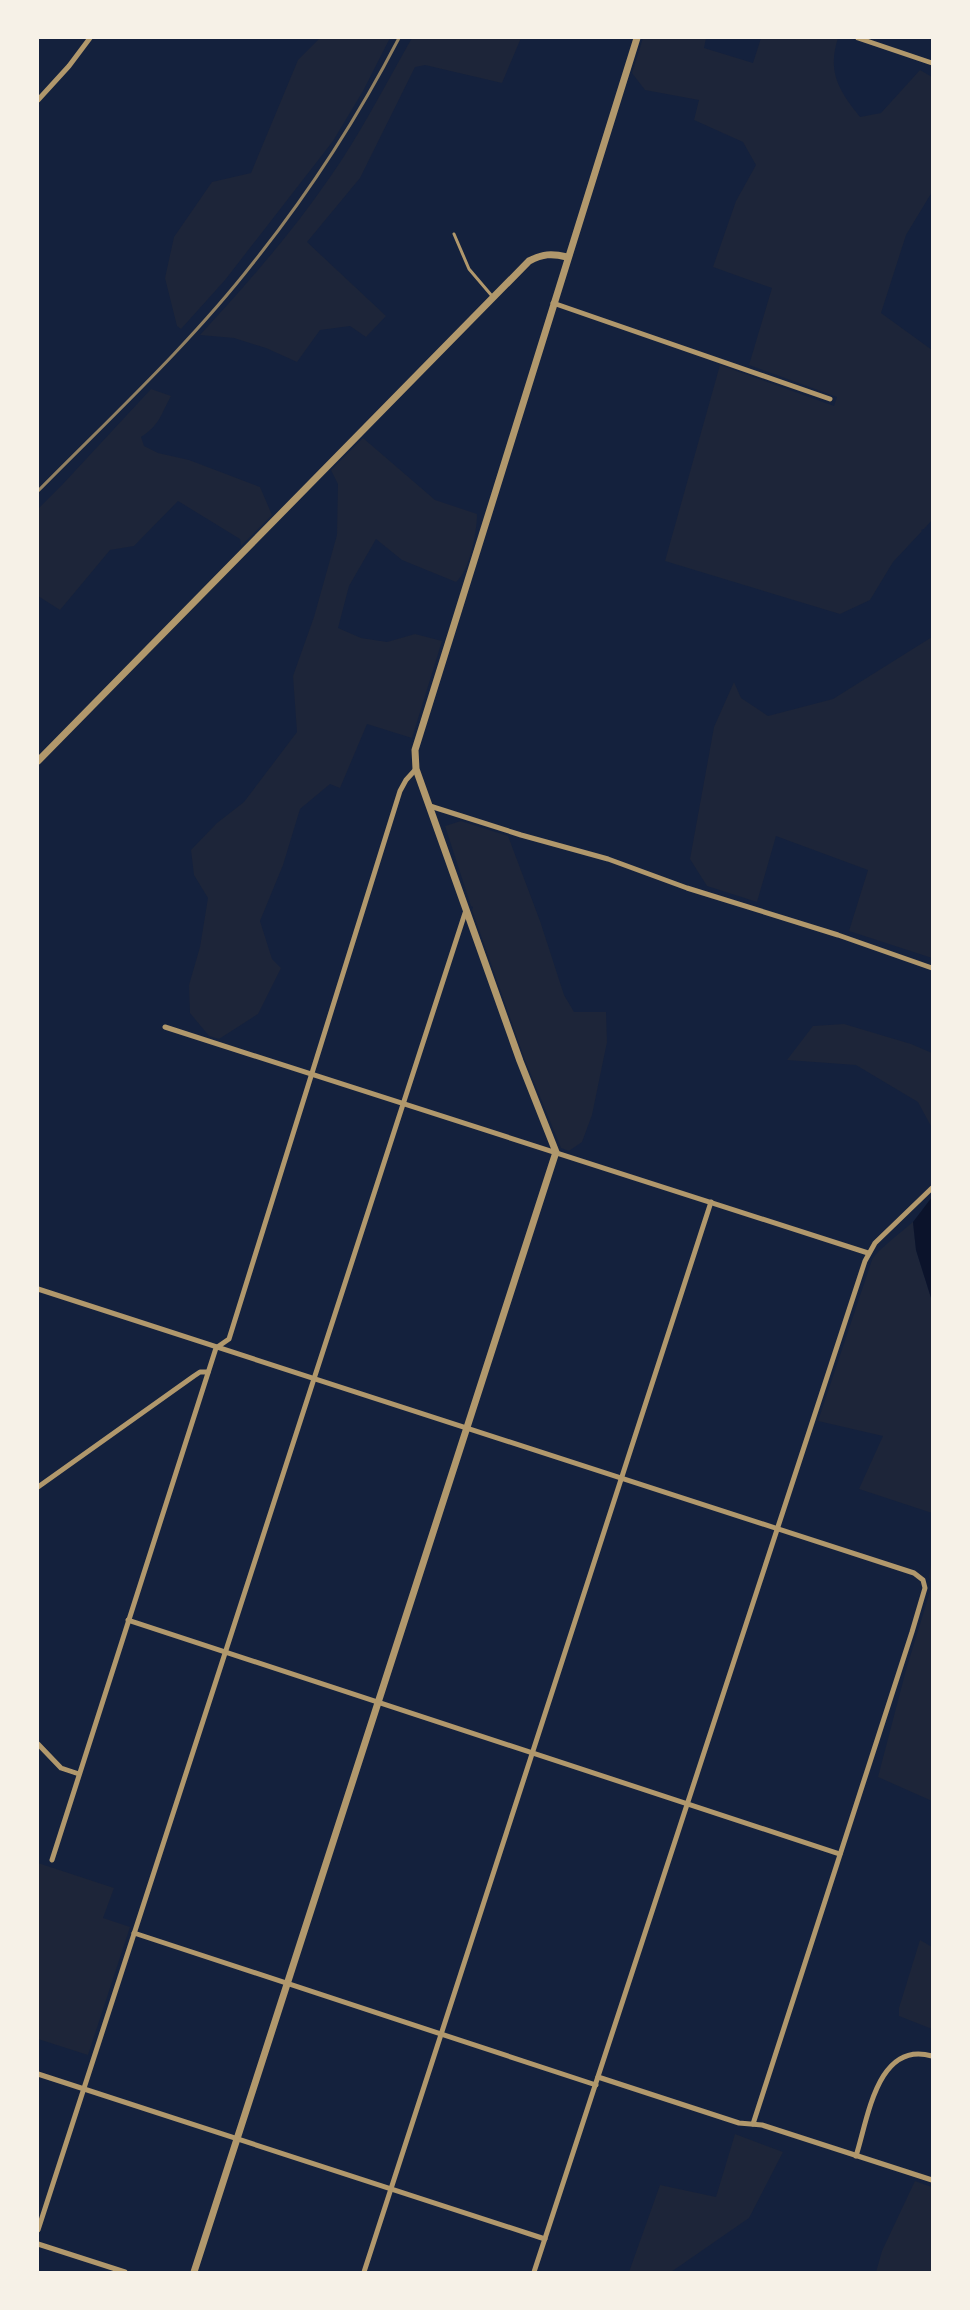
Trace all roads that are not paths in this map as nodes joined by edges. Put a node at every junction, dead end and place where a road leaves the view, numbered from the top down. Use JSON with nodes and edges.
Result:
{"nodes":[{"id":1,"x":90,"y":38,"type":"edge"},
{"id":2,"x":637,"y":38,"type":"edge"},
{"id":3,"x":858,"y":38,"type":"edge"},
{"id":4,"x":933,"y":63,"type":"edge"},
{"id":5,"x":38,"y":100,"type":"edge"},
{"id":6,"x":454,"y":234,"type":"dead end"},
{"id":7,"x":567,"y":257,"type":"junction"},
{"id":8,"x":493,"y":297,"type":"junction"},
{"id":9,"x":553,"y":303,"type":"junction"},
{"id":10,"x":830,"y":399,"type":"dead end"},
{"id":11,"x":38,"y":761,"type":"edge"},
{"id":12,"x":416,"y":769,"type":"junction"},
{"id":13,"x":430,"y":806,"type":"junction"},
{"id":14,"x":466,"y":910,"type":"junction"},
{"id":15,"x":933,"y":968,"type":"edge"},
{"id":16,"x":165,"y":1028,"type":"dead end"},
{"id":17,"x":311,"y":1076,"type":"junction"},
{"id":18,"x":403,"y":1105,"type":"junction"},
{"id":19,"x":556,"y":1152,"type":"junction"},
{"id":20,"x":933,"y":1188,"type":"edge"},
{"id":21,"x":711,"y":1202,"type":"junction"},
{"id":22,"x":868,"y":1253,"type":"junction"},
{"id":23,"x":38,"y":1288,"type":"edge"},
{"id":24,"x":216,"y":1348,"type":"junction"},
{"id":25,"x":208,"y":1372,"type":"junction"},
{"id":26,"x":314,"y":1380,"type":"junction"},
{"id":27,"x":468,"y":1428,"type":"junction"},
{"id":28,"x":622,"y":1477,"type":"junction"},
{"id":29,"x":38,"y":1487,"type":"edge"},
{"id":30,"x":777,"y":1529,"type":"junction"},
{"id":31,"x":128,"y":1620,"type":"junction"},
{"id":32,"x":225,"y":1652,"type":"junction"},
{"id":33,"x":378,"y":1702,"type":"junction"},
{"id":34,"x":38,"y":1744,"type":"edge"},
{"id":35,"x":533,"y":1753,"type":"junction"},
{"id":36,"x":79,"y":1774,"type":"junction"},
{"id":37,"x":687,"y":1802,"type":"junction"},
{"id":38,"x":840,"y":1854,"type":"junction"},
{"id":39,"x":52,"y":1860,"type":"dead end"},
{"id":40,"x":134,"y":1933,"type":"junction"},
{"id":41,"x":287,"y":1984,"type":"junction"},
{"id":42,"x":442,"y":2035,"type":"junction"},
{"id":43,"x":933,"y":2056,"type":"edge"},
{"id":44,"x":38,"y":2074,"type":"edge"},
{"id":45,"x":598,"y":2077,"type":"junction"},
{"id":46,"x":596,"y":2085,"type":"junction"},
{"id":47,"x":84,"y":2088,"type":"junction"},
{"id":48,"x":753,"y":2124,"type":"junction"},
{"id":49,"x":236,"y":2140,"type":"junction"},
{"id":50,"x":856,"y":2156,"type":"junction"},
{"id":51,"x":933,"y":2180,"type":"edge"},
{"id":52,"x":392,"y":2188,"type":"junction"},
{"id":53,"x":38,"y":2230,"type":"edge"},
{"id":54,"x":545,"y":2239,"type":"junction"},
{"id":55,"x":38,"y":2244,"type":"edge"},
{"id":56,"x":125,"y":2272,"type":"edge"},
{"id":57,"x":194,"y":2272,"type":"edge"},
{"id":58,"x":364,"y":2272,"type":"edge"},
{"id":59,"x":534,"y":2272,"type":"edge"}],
"edges":[{"from":1,"to":5,"type":"street"},
{"from":2,"to":7,"type":"street"},
{"from":3,"to":4,"type":"street"},
{"from":6,"to":8,"type":"lane"},
{"from":7,"to":8,"type":"street"},
{"from":7,"to":9,"type":"street"},
{"from":8,"to":11,"type":"street"},
{"from":9,"to":10,"type":"street"},
{"from":9,"to":12,"type":"street"},
{"from":12,"to":13,"type":"street"},
{"from":12,"to":17,"type":"street"},
{"from":13,"to":14,"type":"street"},
{"from":13,"to":15,"type":"street"},
{"from":14,"to":18,"type":"street"},
{"from":14,"to":19,"type":"street"},
{"from":16,"to":17,"type":"street"},
{"from":17,"to":18,"type":"street"},
{"from":17,"to":24,"type":"street"},
{"from":18,"to":19,"type":"street"},
{"from":18,"to":26,"type":"street"},
{"from":19,"to":21,"type":"street"},
{"from":19,"to":27,"type":"street"},
{"from":20,"to":22,"type":"street"},
{"from":21,"to":22,"type":"street"},
{"from":21,"to":28,"type":"street"},
{"from":22,"to":30,"type":"street"},
{"from":23,"to":24,"type":"street"},
{"from":24,"to":25,"type":"street"},
{"from":24,"to":26,"type":"street"},
{"from":25,"to":29,"type":"street"},
{"from":25,"to":31,"type":"street"},
{"from":26,"to":27,"type":"street"},
{"from":26,"to":32,"type":"street"},
{"from":27,"to":28,"type":"street"},
{"from":27,"to":33,"type":"street"},
{"from":28,"to":30,"type":"street"},
{"from":28,"to":35,"type":"street"},
{"from":30,"to":37,"type":"street"},
{"from":30,"to":38,"type":"street"},
{"from":31,"to":32,"type":"street"},
{"from":31,"to":36,"type":"street"},
{"from":32,"to":33,"type":"street"},
{"from":32,"to":40,"type":"street"},
{"from":33,"to":35,"type":"street"},
{"from":33,"to":41,"type":"street"},
{"from":34,"to":36,"type":"street"},
{"from":35,"to":37,"type":"street"},
{"from":35,"to":42,"type":"street"},
{"from":36,"to":39,"type":"street"},
{"from":37,"to":38,"type":"street"},
{"from":37,"to":45,"type":"street"},
{"from":38,"to":48,"type":"street"},
{"from":40,"to":41,"type":"street"},
{"from":40,"to":47,"type":"street"},
{"from":41,"to":42,"type":"street"},
{"from":41,"to":49,"type":"street"},
{"from":42,"to":46,"type":"street"},
{"from":42,"to":52,"type":"street"},
{"from":43,"to":50,"type":"street"},
{"from":44,"to":47,"type":"street"},
{"from":45,"to":46,"type":"street"},
{"from":45,"to":48,"type":"street"},
{"from":46,"to":54,"type":"street"},
{"from":47,"to":49,"type":"street"},
{"from":47,"to":53,"type":"street"},
{"from":48,"to":50,"type":"street"},
{"from":49,"to":52,"type":"street"},
{"from":49,"to":57,"type":"street"},
{"from":50,"to":51,"type":"street"},
{"from":52,"to":54,"type":"street"},
{"from":52,"to":58,"type":"street"},
{"from":54,"to":59,"type":"street"},
{"from":55,"to":56,"type":"street"}]}
